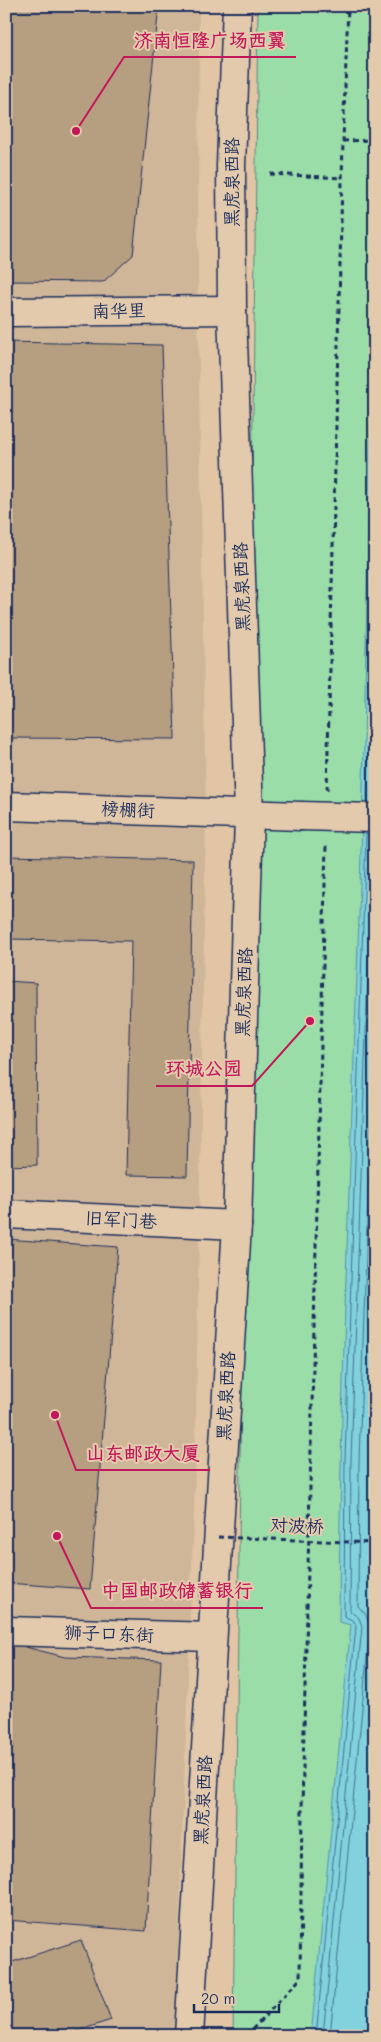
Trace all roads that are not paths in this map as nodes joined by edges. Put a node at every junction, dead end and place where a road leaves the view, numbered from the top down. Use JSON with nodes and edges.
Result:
{"nodes":[{"id":1,"x":237,"y":6,"type":"edge"},
{"id":2,"x":232,"y":310,"type":"junction"},
{"id":3,"x":6,"y":312,"type":"edge"},
{"id":4,"x":6,"y":806,"type":"edge"},
{"id":5,"x":249,"y":815,"type":"junction"},
{"id":6,"x":375,"y":818,"type":"edge"},
{"id":7,"x":6,"y":1214,"type":"edge"},
{"id":8,"x":236,"y":1225,"type":"junction"},
{"id":9,"x":6,"y":1631,"type":"edge"},
{"id":10,"x":212,"y":1637,"type":"junction"},
{"id":11,"x":189,"y":2036,"type":"edge"}],
"edges":[{"from":1,"to":2,"type":"street","name":"黑虎泉西路"},
{"from":2,"to":3,"type":"street","name":"南华里"},
{"from":2,"to":5,"type":"street","name":"黑虎泉西路"},
{"from":4,"to":5,"type":"street","name":"榜棚街"},
{"from":5,"to":6,"type":"street","name":"榜棚街","bridge":true},
{"from":5,"to":8,"type":"street","name":"黑虎泉西路"},
{"from":7,"to":8,"type":"street","name":"旧军门巷"},
{"from":8,"to":10,"type":"street","name":"黑虎泉西路"},
{"from":9,"to":10,"type":"street","name":"狮子口东街"},
{"from":10,"to":11,"type":"street","name":"黑虎泉西路"}]}
